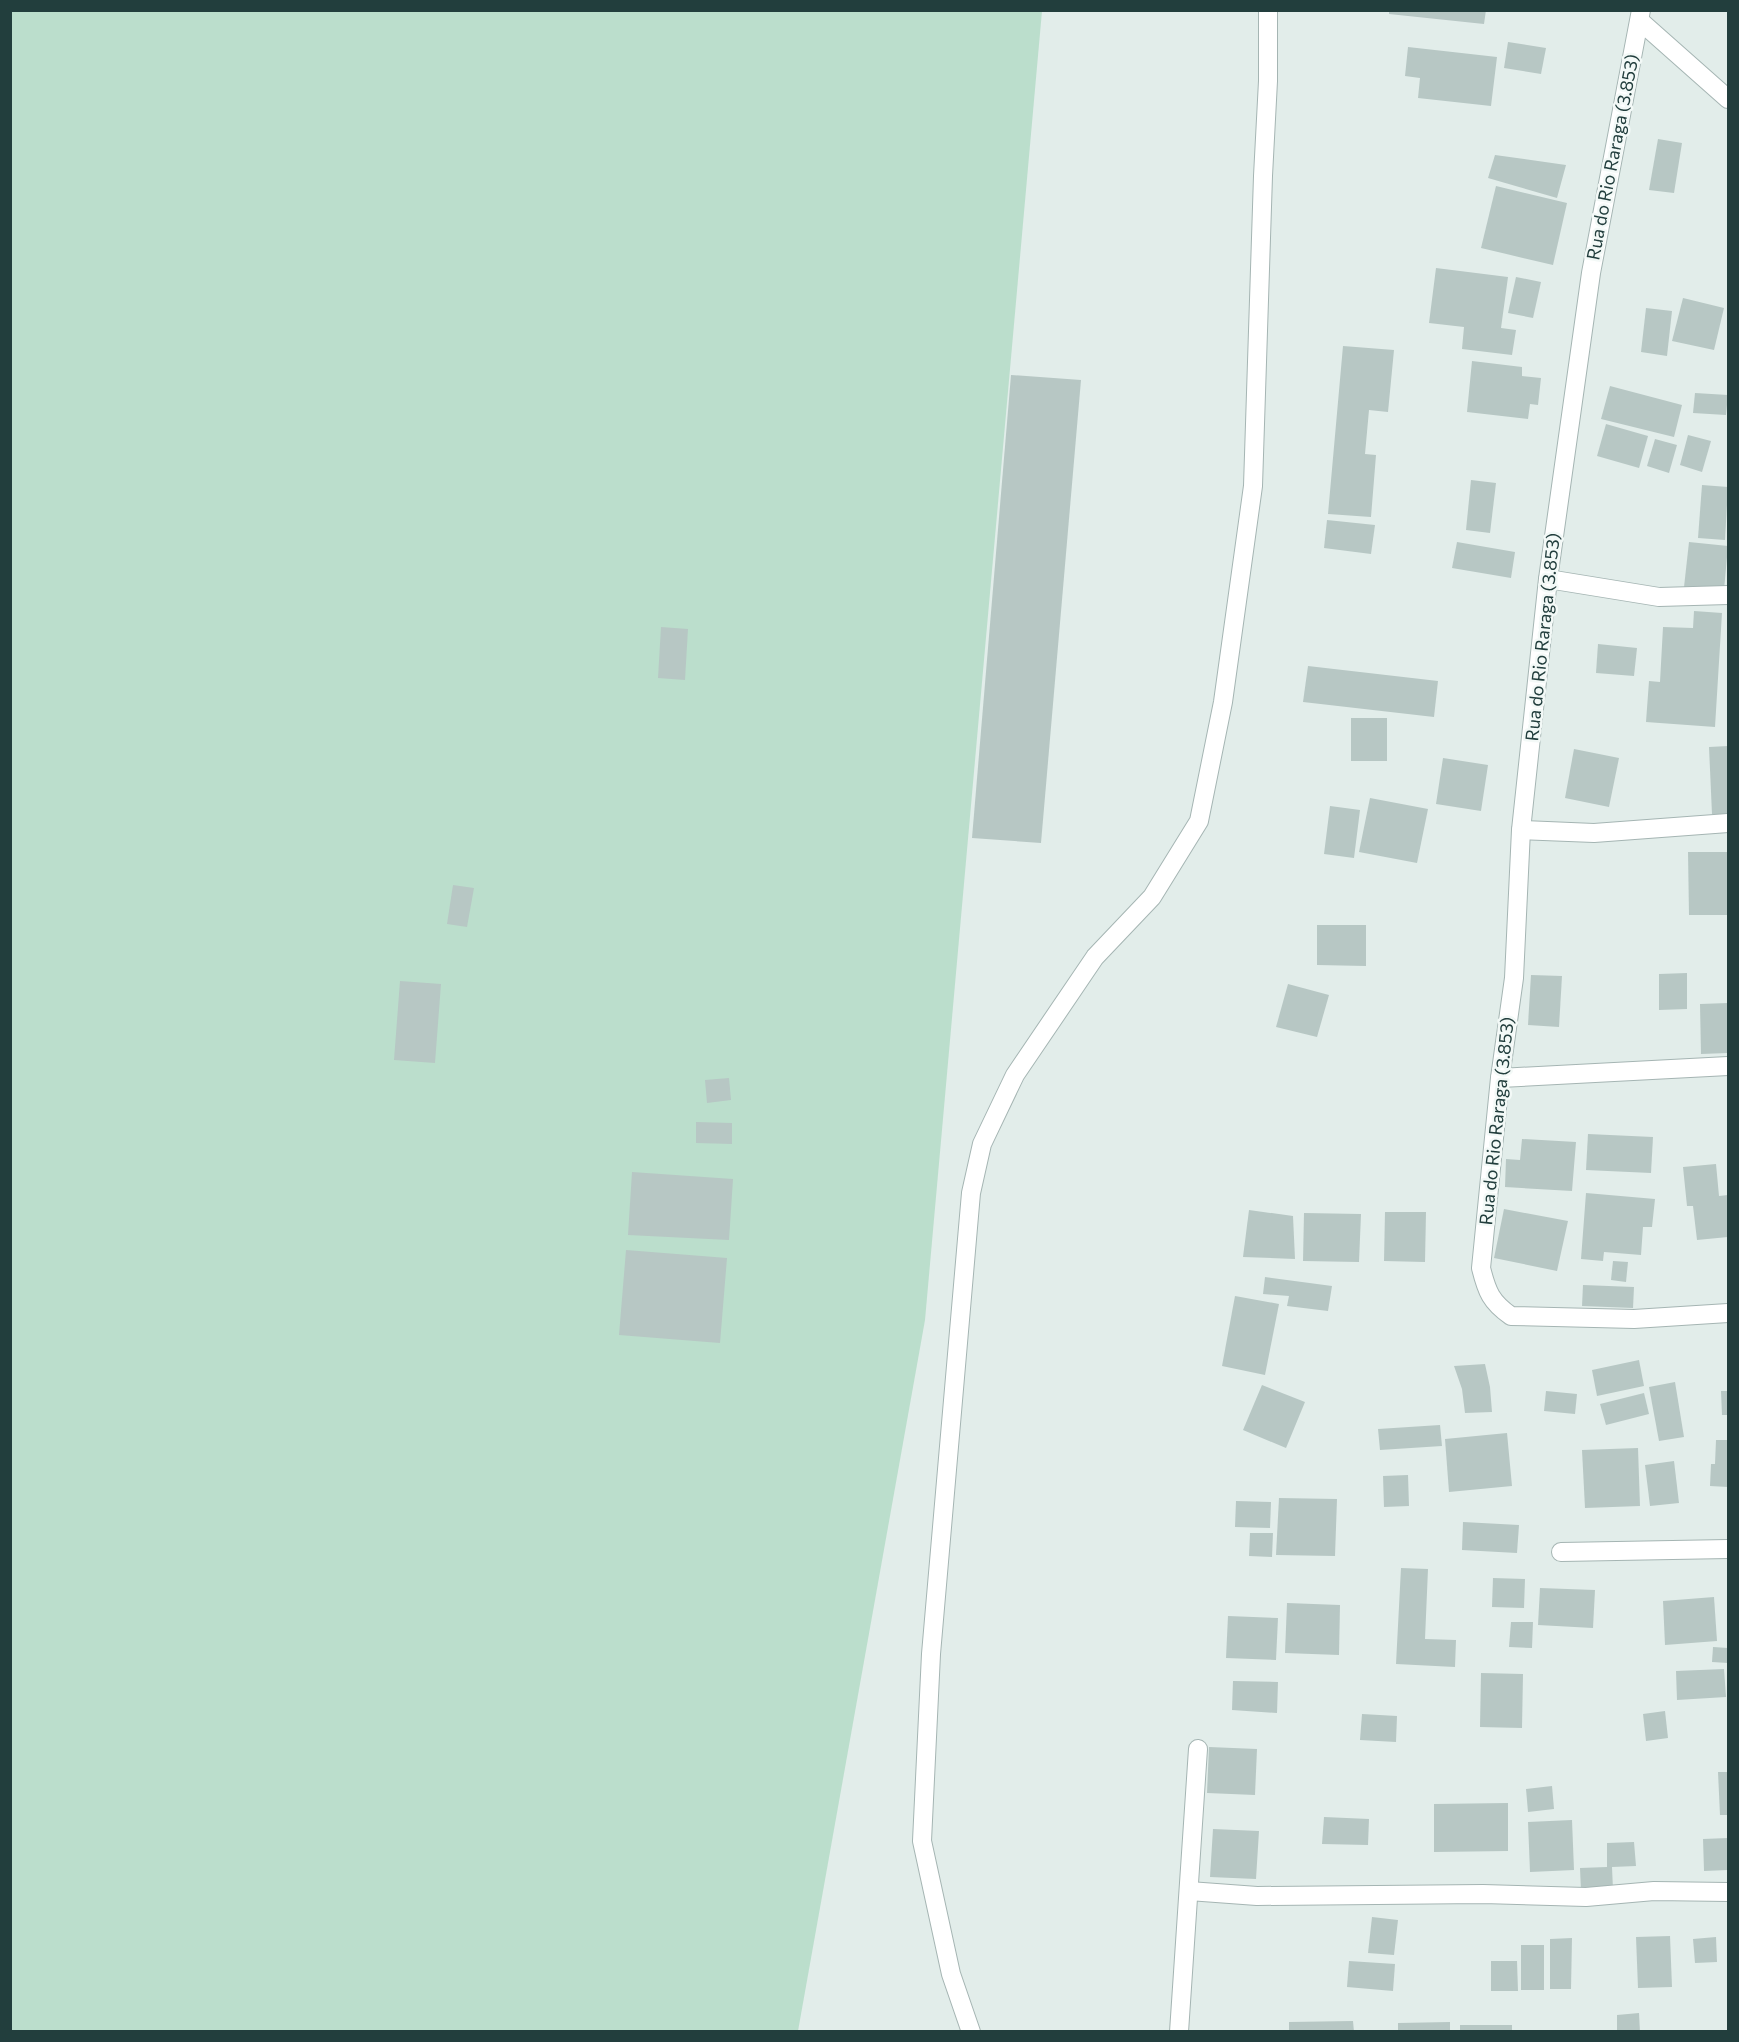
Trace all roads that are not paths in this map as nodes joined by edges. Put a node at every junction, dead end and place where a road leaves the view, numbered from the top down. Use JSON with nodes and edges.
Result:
{"nodes":[{"id":1,"x":1268,"y":10,"type":"edge"},
{"id":2,"x":1640,"y":16,"type":"edge"},
{"id":3,"x":1728,"y":99,"type":"edge"},
{"id":4,"x":1548,"y":579,"type":"junction"},
{"id":5,"x":1728,"y":595,"type":"edge"},
{"id":6,"x":1728,"y":823,"type":"edge"},
{"id":7,"x":1521,"y":830,"type":"junction"},
{"id":8,"x":1728,"y":1066,"type":"edge"},
{"id":9,"x":1500,"y":1077,"type":"junction"},
{"id":10,"x":1728,"y":1313,"type":"edge"},
{"id":11,"x":1728,"y":1549,"type":"edge"},
{"id":12,"x":1561,"y":1552,"type":"dead end"},
{"id":13,"x":1198,"y":1749,"type":"dead end"},
{"id":14,"x":1189,"y":1891,"type":"junction"},
{"id":15,"x":1728,"y":1892,"type":"edge"},
{"id":16,"x":971,"y":2031,"type":"edge"},
{"id":17,"x":1179,"y":2031,"type":"edge"}],
"edges":[{"from":1,"to":16,"type":"street"},
{"from":2,"to":3,"type":"street"},
{"from":2,"to":4,"type":"street","name":"Rua do Rio Raraga (3.853)"},
{"from":4,"to":5,"type":"street"},
{"from":4,"to":7,"type":"street","name":"Rua do Rio Raraga (3.853)"},
{"from":6,"to":7,"type":"street"},
{"from":7,"to":9,"type":"street","name":"Rua do Rio Raraga (3.853)"},
{"from":8,"to":9,"type":"street"},
{"from":9,"to":10,"type":"street","name":"Rua do Rio Raraga (3.853)"},
{"from":11,"to":12,"type":"street"},
{"from":13,"to":14,"type":"street"},
{"from":14,"to":15,"type":"street"},
{"from":14,"to":17,"type":"street"}]}
